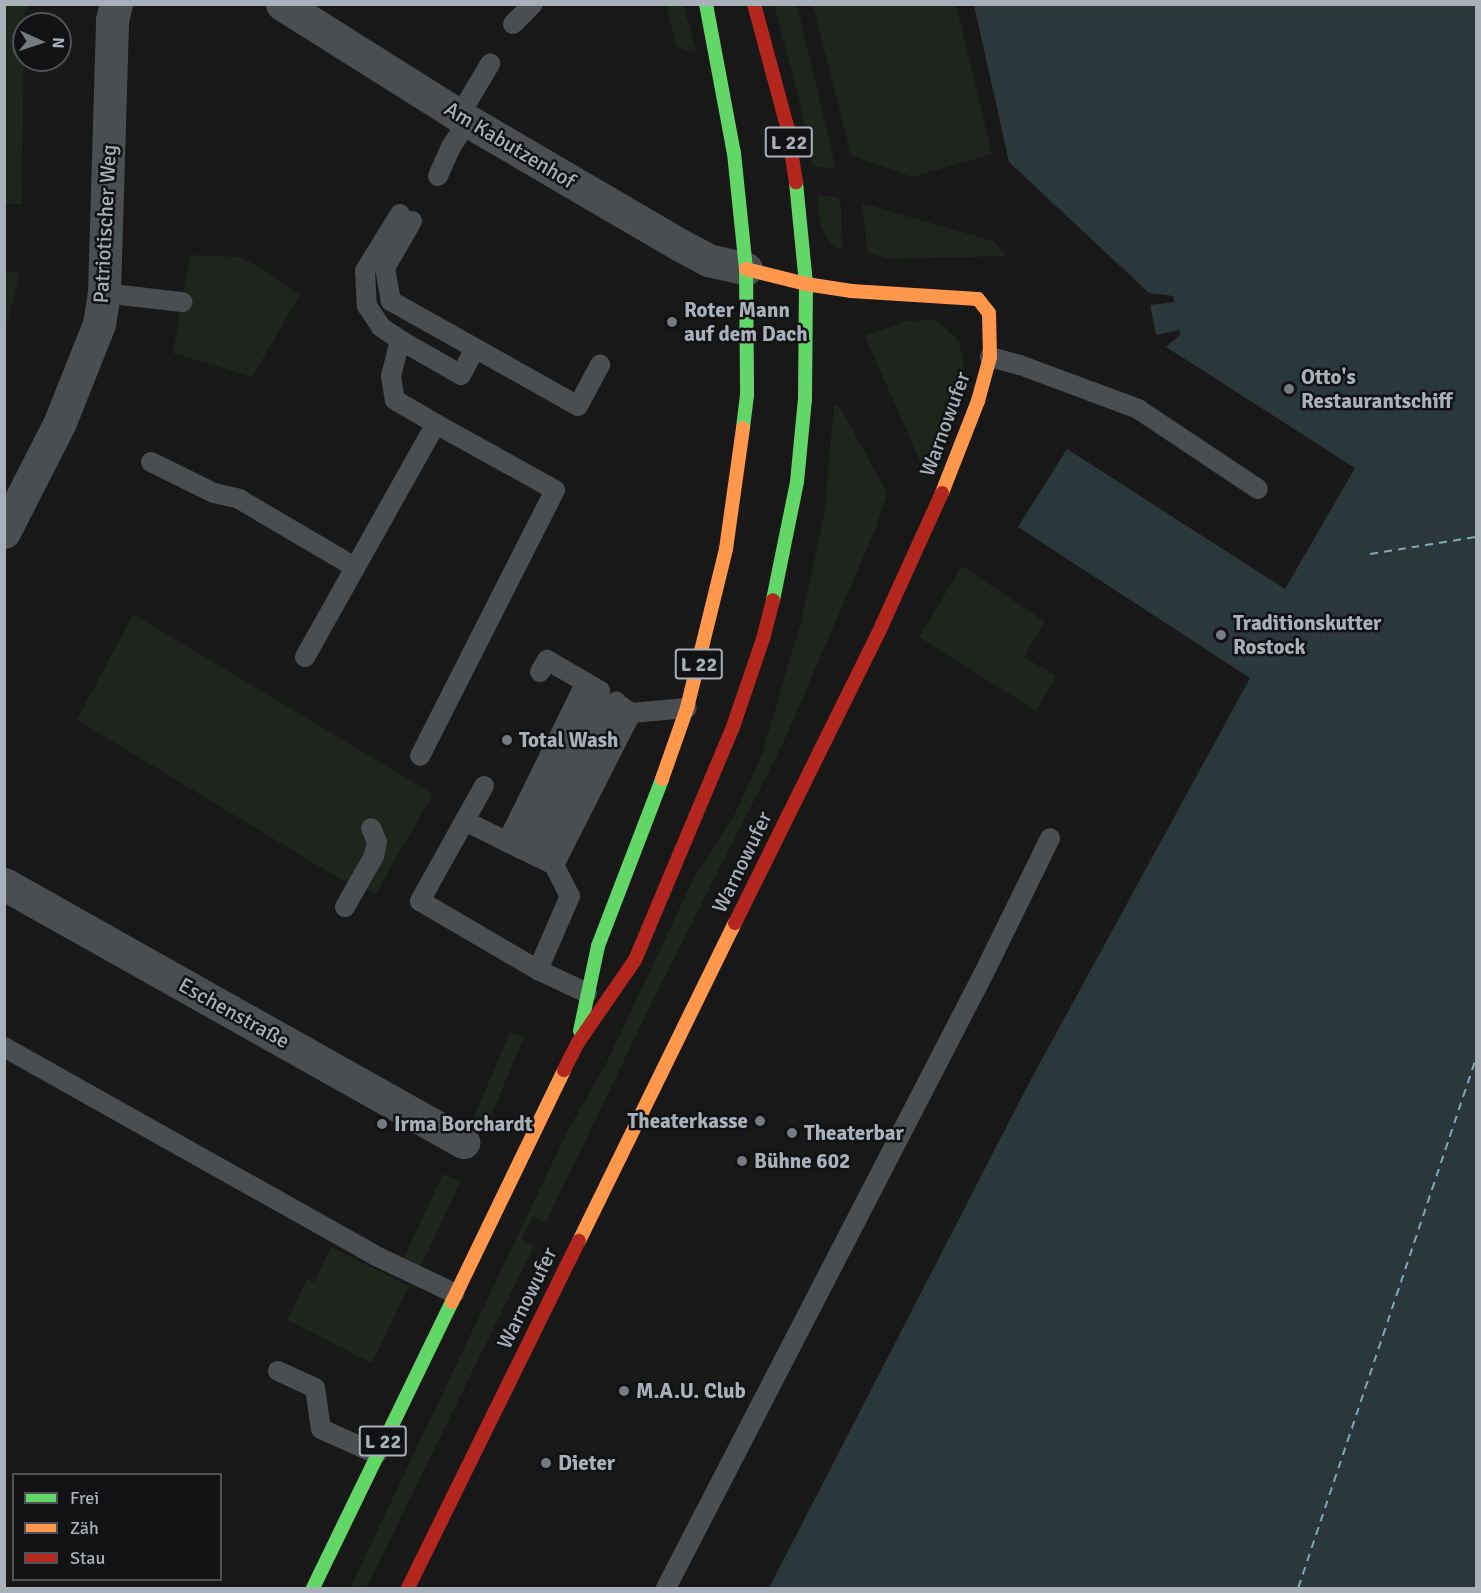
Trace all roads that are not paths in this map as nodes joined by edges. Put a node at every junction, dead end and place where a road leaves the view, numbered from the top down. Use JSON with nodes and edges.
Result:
{"nodes":[{"id":1,"x":116,"y":4,"type":"edge"},
{"id":2,"x":282,"y":4,"type":"edge"},
{"id":3,"x":533,"y":4,"type":"edge"},
{"id":4,"x":706,"y":4,"type":"edge"},
{"id":5,"x":754,"y":4,"type":"edge"},
{"id":6,"x":513,"y":24,"type":"dead end"},
{"id":7,"x":490,"y":64,"type":"dead end"},
{"id":8,"x":463,"y":118,"type":"junction"},
{"id":9,"x":438,"y":176,"type":"dead end"},
{"id":10,"x":746,"y":269,"type":"junction"},
{"id":11,"x":806,"y":284,"type":"junction"},
{"id":12,"x":104,"y":293,"type":"junction"},
{"id":13,"x":182,"y":302,"type":"dead end"},
{"id":14,"x":400,"y":340,"type":"junction"},
{"id":15,"x":475,"y":349,"type":"junction"},
{"id":16,"x":990,"y":357,"type":"junction"},
{"id":17,"x":600,"y":365,"type":"dead end"},
{"id":18,"x":435,"y":424,"type":"junction"},
{"id":19,"x":151,"y":462,"type":"dead end"},
{"id":20,"x":1258,"y":489,"type":"dead end"},
{"id":21,"x":4,"y":532,"type":"edge"},
{"id":22,"x":353,"y":566,"type":"junction"},
{"id":23,"x":305,"y":657,"type":"dead end"},
{"id":24,"x":540,"y":672,"type":"dead end"},
{"id":25,"x":593,"y":686,"type":"junction"},
{"id":26,"x":624,"y":708,"type":"junction"},
{"id":27,"x":687,"y":708,"type":"junction"},
{"id":28,"x":420,"y":756,"type":"dead end"},
{"id":29,"x":484,"y":786,"type":"dead end"},
{"id":30,"x":465,"y":821,"type":"junction"},
{"id":31,"x":371,"y":828,"type":"dead end"},
{"id":32,"x":1050,"y":838,"type":"dead end"},
{"id":33,"x":530,"y":853,"type":"junction"},
{"id":34,"x":4,"y":884,"type":"edge"},
{"id":35,"x":345,"y":907,"type":"dead end"},
{"id":36,"x":538,"y":970,"type":"junction"},
{"id":37,"x":588,"y":993,"type":"junction"},
{"id":38,"x":577,"y":1044,"type":"junction"},
{"id":39,"x":4,"y":1047,"type":"edge"},
{"id":40,"x":463,"y":1142,"type":"dead end"},
{"id":41,"x":454,"y":1293,"type":"junction"},
{"id":42,"x":278,"y":1371,"type":"dead end"},
{"id":43,"x":377,"y":1455,"type":"junction"},
{"id":44,"x":313,"y":1588,"type":"edge"},
{"id":45,"x":408,"y":1588,"type":"edge"},
{"id":46,"x":666,"y":1588,"type":"edge"}],
"edges":[{"from":1,"to":12,"type":"street","name":"Patriotischer Weg"},
{"from":2,"to":8,"type":"street","name":"Am Kabutzenhof"},
{"from":3,"to":6,"type":"lane"},
{"from":4,"to":10,"type":"main road","number":"L 22"},
{"from":5,"to":11,"type":"main road","number":"L 22"},
{"from":7,"to":8,"type":"lane"},
{"from":8,"to":9,"type":"lane"},
{"from":8,"to":10,"type":"street","name":"Am Kabutzenhof"},
{"from":10,"to":11,"type":"main road","name":"Warnowufer"},
{"from":10,"to":27,"type":"main road","number":"L 22"},
{"from":11,"to":16,"type":"main road","name":"Warnowufer"},
{"from":11,"to":38,"type":"main road","number":"L 22"},
{"from":12,"to":13,"type":"lane"},
{"from":12,"to":21,"type":"street","name":"Patriotischer Weg"},
{"from":14,"to":15,"type":"lane"},
{"from":14,"to":15,"type":"lane"},
{"from":14,"to":18,"type":"lane"},
{"from":15,"to":17,"type":"lane"},
{"from":16,"to":20,"type":"lane"},
{"from":16,"to":45,"type":"main road","name":"Warnowufer"},
{"from":18,"to":22,"type":"lane"},
{"from":18,"to":28,"type":"lane"},
{"from":19,"to":22,"type":"lane"},
{"from":22,"to":23,"type":"lane"},
{"from":24,"to":25,"type":"lane"},
{"from":25,"to":26,"type":"lane"},
{"from":25,"to":33,"type":"lane"},
{"from":26,"to":27,"type":"lane"},
{"from":26,"to":33,"type":"lane"},
{"from":27,"to":37,"type":"main road","number":"L 22"},
{"from":29,"to":30,"type":"lane"},
{"from":30,"to":33,"type":"lane"},
{"from":30,"to":36,"type":"lane"},
{"from":31,"to":35,"type":"lane"},
{"from":32,"to":46,"type":"lane"},
{"from":33,"to":36,"type":"lane"},
{"from":34,"to":40,"type":"street","name":"Eschenstraße"},
{"from":36,"to":37,"type":"lane"},
{"from":37,"to":38,"type":"main road","number":"L 22"},
{"from":38,"to":41,"type":"main road","number":"L 22"},
{"from":39,"to":41,"type":"lane"},
{"from":41,"to":43,"type":"main road","number":"L 22"},
{"from":42,"to":43,"type":"lane"},
{"from":43,"to":44,"type":"main road","number":"L 22"}]}
